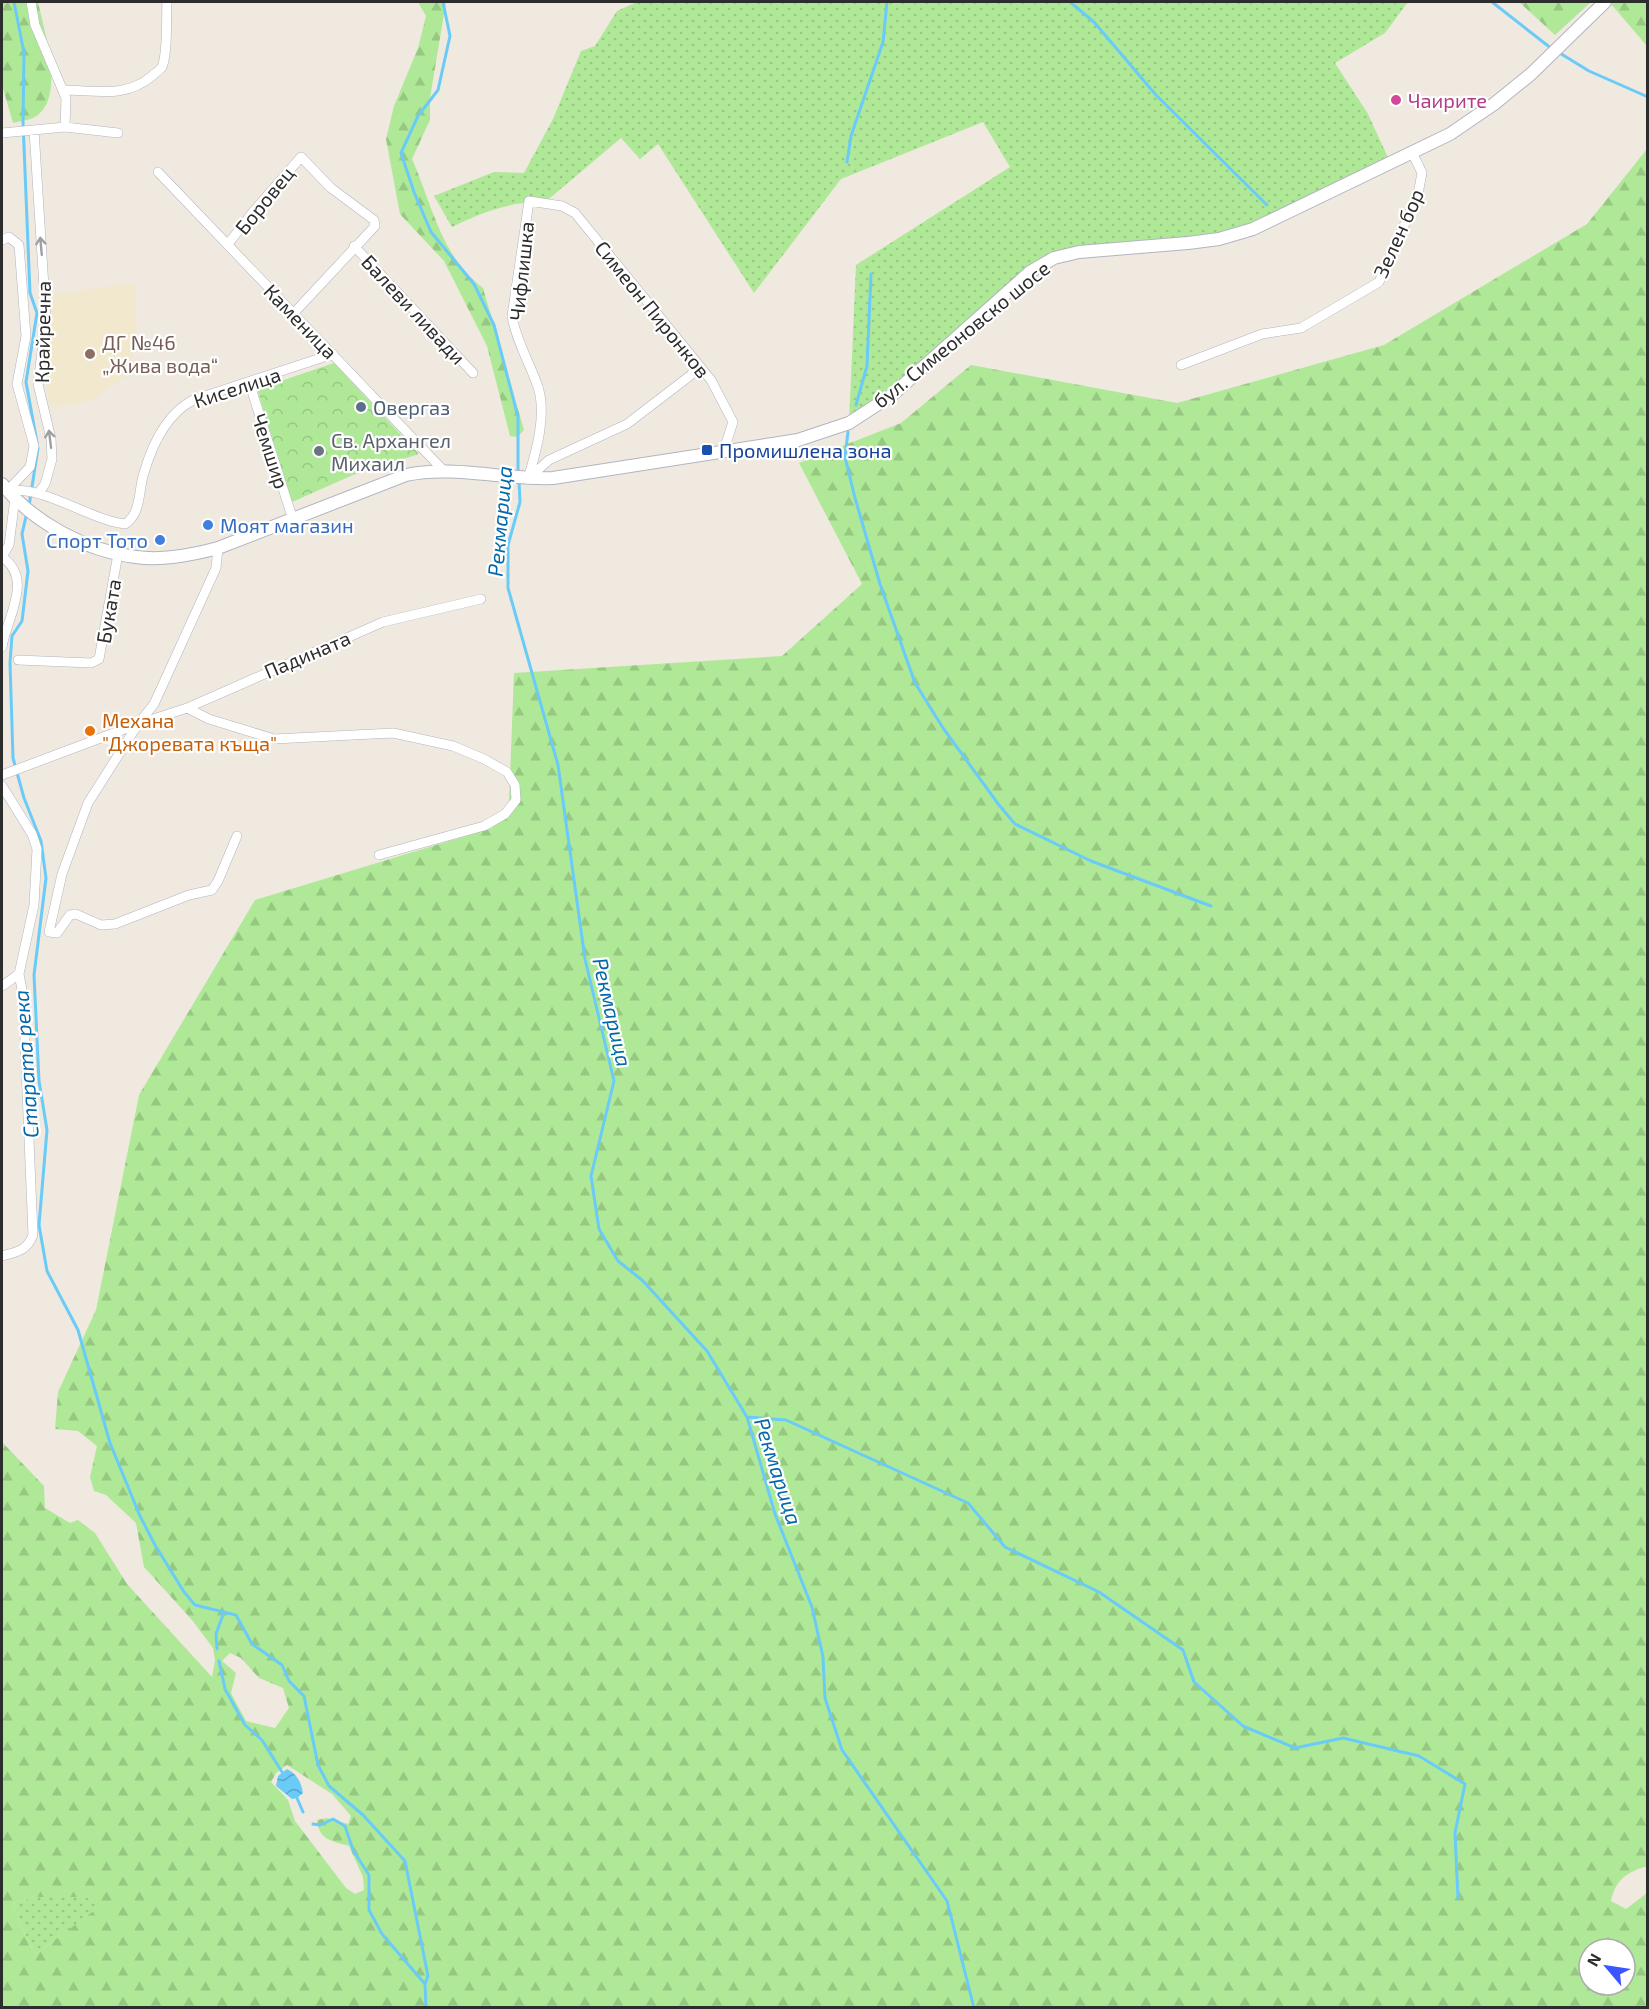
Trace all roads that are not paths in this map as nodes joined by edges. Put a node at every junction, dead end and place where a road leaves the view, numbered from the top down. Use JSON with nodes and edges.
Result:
{"nodes":[{"id":1,"x":31,"y":2,"type":"edge"},
{"id":2,"x":167,"y":2,"type":"edge"},
{"id":3,"x":1605,"y":2,"type":"edge"},
{"id":4,"x":63,"y":90,"type":"junction"},
{"id":5,"x":65,"y":128,"type":"junction"},
{"id":6,"x":34,"y":130,"type":"junction"},
{"id":7,"x":2,"y":133,"type":"edge"},
{"id":8,"x":118,"y":133,"type":"dead end"},
{"id":9,"x":1412,"y":152,"type":"junction"},
{"id":10,"x":158,"y":172,"type":"dead end"},
{"id":11,"x":529,"y":201,"type":"joint"},
{"id":12,"x":2,"y":240,"type":"edge"},
{"id":13,"x":228,"y":244,"type":"junction"},
{"id":14,"x":354,"y":246,"type":"junction"},
{"id":15,"x":293,"y":314,"type":"junction"},
{"id":16,"x":333,"y":354,"type":"junction"},
{"id":17,"x":696,"y":365,"type":"junction"},
{"id":18,"x":1181,"y":365,"type":"dead end"},
{"id":19,"x":473,"y":373,"type":"dead end"},
{"id":20,"x":249,"y":382,"type":"junction"},
{"id":21,"x":723,"y":453,"type":"junction"},
{"id":22,"x":444,"y":471,"type":"junction"},
{"id":23,"x":522,"y":478,"type":"junction"},
{"id":24,"x":12,"y":493,"type":"edge"},
{"id":25,"x":38,"y":494,"type":"junction"},
{"id":26,"x":293,"y":520,"type":"junction"},
{"id":27,"x":218,"y":548,"type":"junction"},
{"id":28,"x":118,"y":554,"type":"junction"},
{"id":29,"x":2,"y":557,"type":"edge"},
{"id":30,"x":481,"y":599,"type":"dead end"},
{"id":31,"x":2,"y":647,"type":"edge"},
{"id":32,"x":18,"y":660,"type":"dead end"},
{"id":33,"x":187,"y":708,"type":"junction"},
{"id":34,"x":138,"y":724,"type":"junction"},
{"id":35,"x":2,"y":775,"type":"edge"},
{"id":36,"x":2,"y":786,"type":"edge"},
{"id":37,"x":237,"y":836,"type":"dead end"},
{"id":38,"x":378,"y":855,"type":"dead end"},
{"id":39,"x":19,"y":974,"type":"junction"},
{"id":40,"x":2,"y":986,"type":"edge"},
{"id":41,"x":2,"y":1256,"type":"edge"}],
"edges":[{"from":1,"to":4,"type":"street"},
{"from":2,"to":4,"type":"street"},
{"from":3,"to":9,"type":"street","name":"бул. Симеоновско шосе"},
{"from":4,"to":5,"type":"street"},
{"from":5,"to":6,"type":"street"},
{"from":5,"to":8,"type":"street"},
{"from":6,"to":7,"type":"street"},
{"from":25,"to":6,"type":"street","name":"Крайречна","one_way":true},
{"from":9,"to":18,"type":"street","name":"Зелен бор"},
{"from":9,"to":21,"type":"street","name":"бул. Симеоновско шосе"},
{"from":10,"to":13,"type":"street","name":"Каменица"},
{"from":11,"to":17,"type":"street","name":"Симеон Пиронков"},
{"from":11,"to":23,"type":"street","name":"Чифлишка"},
{"from":12,"to":24,"type":"street"},
{"from":13,"to":14,"type":"street","name":"Боровец"},
{"from":13,"to":15,"type":"street","name":"Каменица"},
{"from":14,"to":15,"type":"street"},
{"from":14,"to":19,"type":"street","name":"Балеви ливади"},
{"from":15,"to":16,"type":"street","name":"Каменица"},
{"from":16,"to":20,"type":"street","name":"Киселица"},
{"from":16,"to":22,"type":"street","name":"Каменица"},
{"from":17,"to":21,"type":"street","name":"Симеон Пиронков"},
{"from":17,"to":23,"type":"street"},
{"from":20,"to":25,"type":"street","name":"Киселица"},
{"from":20,"to":26,"type":"street","name":"Чемшир"},
{"from":21,"to":23,"type":"street","name":"бул. Симеоновско шосе"},
{"from":22,"to":23,"type":"street","name":"бул. Симеоновско шосе"},
{"from":22,"to":26,"type":"street","name":"бул. Симеоновско шосе"},
{"from":24,"to":25,"type":"street","name":"Киселица"},
{"from":24,"to":28,"type":"street","name":"бул. Симеоновско шосе"},
{"from":24,"to":29,"type":"street"},
{"from":26,"to":27,"type":"street","name":"бул. Симеоновско шосе"},
{"from":27,"to":28,"type":"street","name":"бул. Симеоновско шосе"},
{"from":27,"to":34,"type":"street"},
{"from":28,"to":32,"type":"street","name":"Буката"},
{"from":29,"to":31,"type":"street"},
{"from":30,"to":33,"type":"street","name":"Падината"},
{"from":33,"to":34,"type":"street","name":"Падината"},
{"from":33,"to":38,"type":"street"},
{"from":34,"to":35,"type":"street","name":"Падината"},
{"from":34,"to":37,"type":"street"},
{"from":36,"to":39,"type":"street"},
{"from":39,"to":40,"type":"street"},
{"from":39,"to":41,"type":"street"}]}
